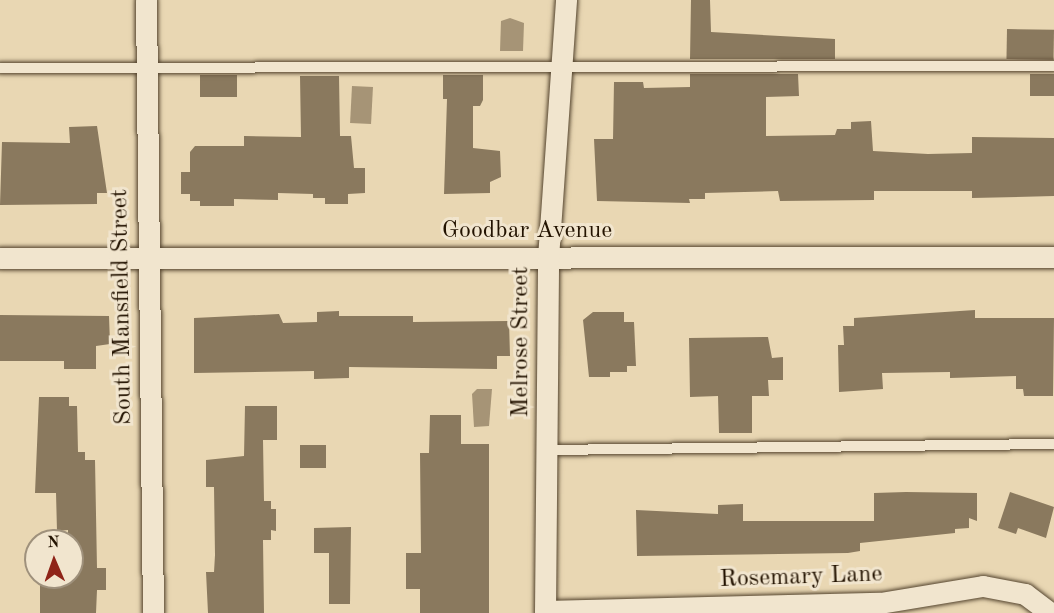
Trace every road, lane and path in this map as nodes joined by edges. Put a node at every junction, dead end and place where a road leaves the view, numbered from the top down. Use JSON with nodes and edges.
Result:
{"nodes":[{"id":1,"x":146,"y":0,"type":"edge"},
{"id":2,"x":566,"y":0,"type":"edge"},
{"id":3,"x":1054,"y":66,"type":"edge"},
{"id":4,"x":0,"y":68,"type":"edge"},
{"id":5,"x":146,"y":69,"type":"junction"},
{"id":6,"x":558,"y":69,"type":"junction"},
{"id":7,"x":147,"y":257,"type":"junction"},
{"id":8,"x":1054,"y":257,"type":"edge"},
{"id":9,"x":0,"y":258,"type":"edge"},
{"id":10,"x":548,"y":258,"type":"junction"},
{"id":11,"x":1054,"y":444,"type":"edge"},
{"id":12,"x":547,"y":450,"type":"junction"},
{"id":13,"x":545,"y":612,"type":"edge"},
{"id":14,"x":153,"y":613,"type":"edge"},
{"id":15,"x":1050,"y":613,"type":"edge"}],
"edges":[{"from":1,"to":5,"type":"street","name":"South Mansfield Street"},
{"from":2,"to":6,"type":"street","name":"Melrose Street"},
{"from":3,"to":6,"type":"lane"},
{"from":4,"to":5,"type":"lane"},
{"from":5,"to":6,"type":"lane"},
{"from":5,"to":7,"type":"street","name":"South Mansfield Street"},
{"from":6,"to":10,"type":"street","name":"Melrose Street"},
{"from":7,"to":9,"type":"street","name":"Goodbar Avenue"},
{"from":7,"to":10,"type":"street","name":"Goodbar Avenue"},
{"from":7,"to":14,"type":"street","name":"South Mansfield Street"},
{"from":8,"to":10,"type":"street","name":"Goodbar Avenue"},
{"from":10,"to":12,"type":"street","name":"Melrose Street"},
{"from":11,"to":12,"type":"lane"},
{"from":12,"to":13,"type":"street","name":"Melrose Street"},
{"from":13,"to":15,"type":"street","name":"Rosemary Lane"}]}
